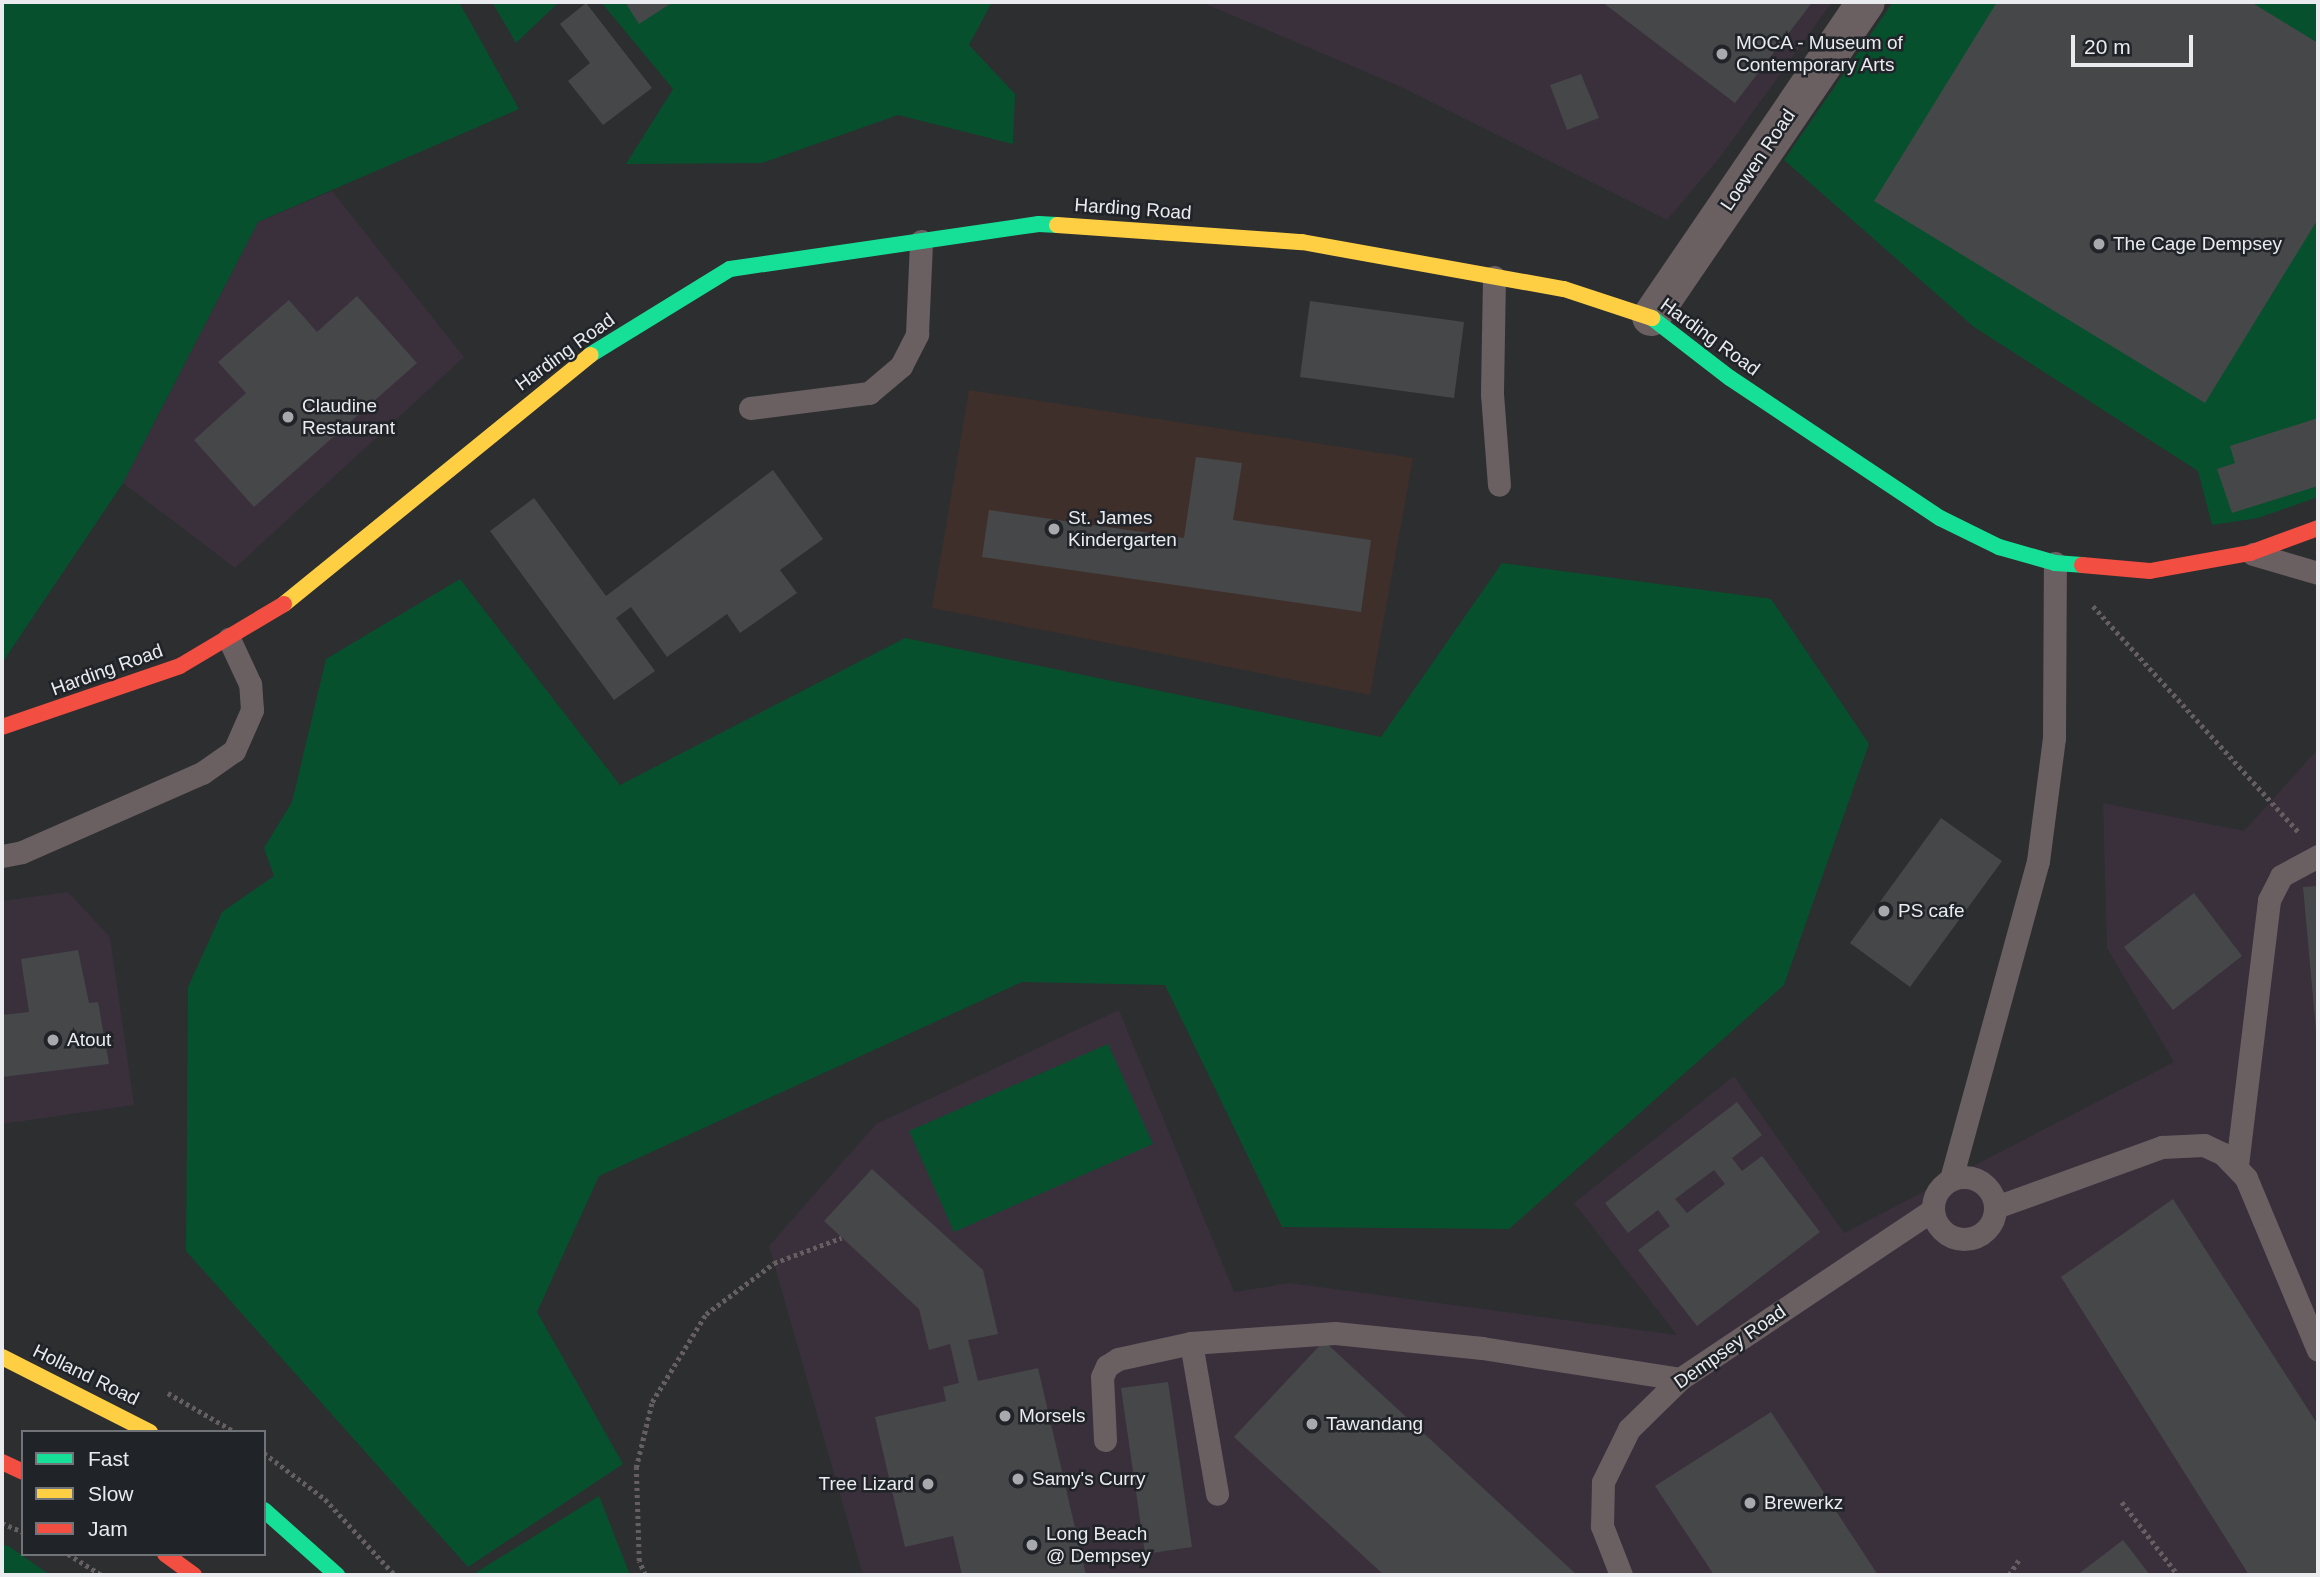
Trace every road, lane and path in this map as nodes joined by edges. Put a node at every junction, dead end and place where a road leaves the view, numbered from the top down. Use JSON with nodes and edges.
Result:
{"nodes":[{"id":1,"x":1861,"y":4,"type":"edge"},
{"id":2,"x":920,"y":241,"type":"junction"},
{"id":3,"x":1494,"y":277,"type":"junction"},
{"id":4,"x":1651,"y":317,"type":"junction"},
{"id":5,"x":750,"y":408,"type":"dead end"},
{"id":6,"x":1499,"y":485,"type":"dead end"},
{"id":7,"x":2318,"y":528,"type":"edge"},
{"id":8,"x":2250,"y":553,"type":"junction"},
{"id":9,"x":2055,"y":563,"type":"junction"},
{"id":10,"x":2318,"y":573,"type":"edge"},
{"id":11,"x":229,"y":639,"type":"junction"},
{"id":12,"x":2,"y":727,"type":"edge"},
{"id":13,"x":2314,"y":850,"type":"edge"},
{"id":14,"x":2,"y":856,"type":"edge"},
{"id":15,"x":2237,"y":1165,"type":"junction"},
{"id":16,"x":1951,"y":1179,"type":"junction"},
{"id":17,"x":1996,"y":1207,"type":"junction"},
{"id":18,"x":1932,"y":1210,"type":"junction"},
{"id":19,"x":841,"y":1238,"type":"dead end"},
{"id":20,"x":1191,"y":1343,"type":"junction"},
{"id":21,"x":2318,"y":1350,"type":"edge"},
{"id":22,"x":2,"y":1357,"type":"edge"},
{"id":23,"x":1680,"y":1379,"type":"junction"},
{"id":24,"x":146,"y":1430,"type":"edge"},
{"id":25,"x":1105,"y":1440,"type":"dead end"},
{"id":26,"x":266,"y":1455,"type":"edge"},
{"id":27,"x":2,"y":1462,"type":"edge"},
{"id":28,"x":21,"y":1471,"type":"edge"},
{"id":29,"x":1217,"y":1494,"type":"dead end"},
{"id":30,"x":2123,"y":1502,"type":"dead end"},
{"id":31,"x":266,"y":1512,"type":"edge"},
{"id":32,"x":2,"y":1523,"type":"edge"},
{"id":33,"x":21,"y":1531,"type":"edge"},
{"id":34,"x":71,"y":1556,"type":"edge"},
{"id":35,"x":168,"y":1556,"type":"edge"},
{"id":36,"x":2020,"y":1558,"type":"dead end"},
{"id":37,"x":101,"y":1575,"type":"edge"},
{"id":38,"x":194,"y":1575,"type":"edge"},
{"id":39,"x":337,"y":1575,"type":"edge"},
{"id":40,"x":396,"y":1575,"type":"edge"},
{"id":41,"x":645,"y":1575,"type":"edge"},
{"id":42,"x":1621,"y":1575,"type":"edge"},
{"id":43,"x":2009,"y":1575,"type":"edge"},
{"id":44,"x":2178,"y":1575,"type":"edge"}],
"edges":[{"from":1,"to":4,"type":"street","name":"Loewen Road"},
{"from":2,"to":3,"type":"street","name":"Harding Road"},
{"from":2,"to":5,"type":"lane"},
{"from":2,"to":11,"type":"street","name":"Harding Road"},
{"from":3,"to":4,"type":"street","name":"Harding Road"},
{"from":3,"to":6,"type":"lane"},
{"from":4,"to":9,"type":"street","name":"Harding Road"},
{"from":7,"to":8,"type":"street","name":"Harding Road"},
{"from":8,"to":9,"type":"street","name":"Harding Road"},
{"from":8,"to":10,"type":"lane"},
{"from":9,"to":13,"type":"path"},
{"from":9,"to":16,"type":"lane"},
{"from":11,"to":12,"type":"street","name":"Harding Road"},
{"from":11,"to":14,"type":"lane"},
{"from":13,"to":15,"type":"lane"},
{"from":15,"to":17,"type":"lane"},
{"from":15,"to":21,"type":"lane"},
{"from":16,"to":17,"type":"lane"},
{"from":16,"to":18,"type":"lane"},
{"from":17,"to":18,"type":"lane"},
{"from":18,"to":23,"type":"lane","name":"Dempsey Road"},
{"from":19,"to":41,"type":"path"},
{"from":20,"to":23,"type":"lane"},
{"from":20,"to":25,"type":"lane"},
{"from":20,"to":29,"type":"lane"},
{"from":22,"to":24,"type":"street","name":"Holland Road"},
{"from":23,"to":42,"type":"lane","name":"Dempsey Road"},
{"from":26,"to":40,"type":"path"},
{"from":27,"to":28,"type":"street"},
{"from":30,"to":44,"type":"path"},
{"from":31,"to":39,"type":"street"},
{"from":32,"to":33,"type":"path"},
{"from":34,"to":37,"type":"path"},
{"from":35,"to":38,"type":"street"},
{"from":36,"to":43,"type":"path"}]}
